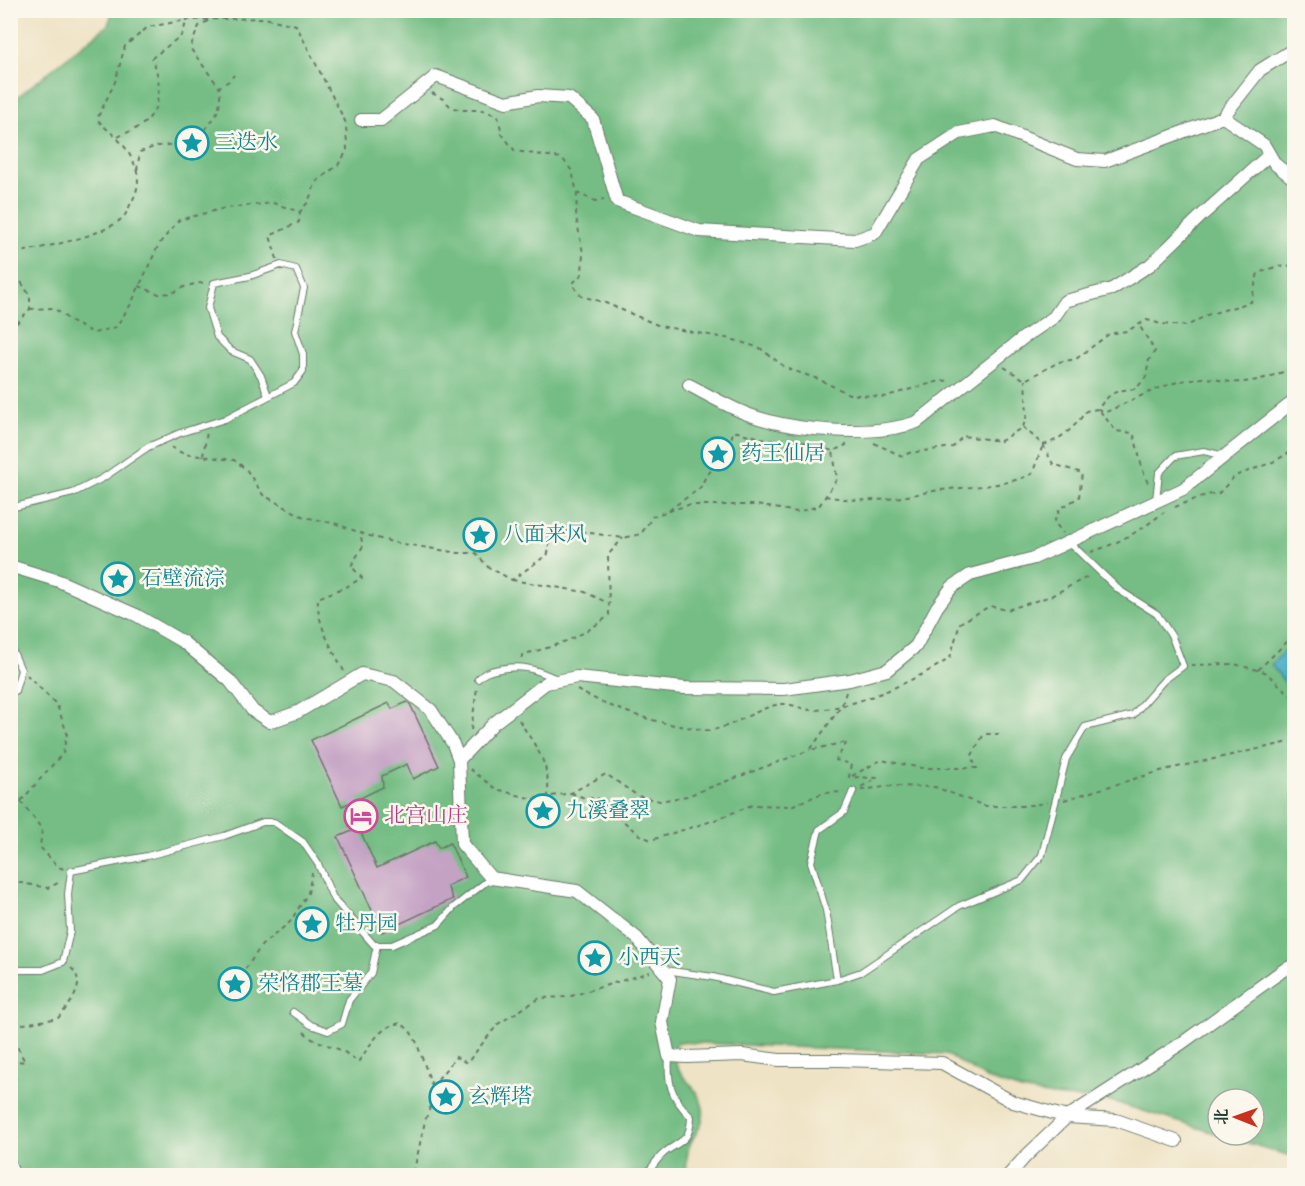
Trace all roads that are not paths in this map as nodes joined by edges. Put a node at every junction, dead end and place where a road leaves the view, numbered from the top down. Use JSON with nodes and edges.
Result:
{"nodes":[{"id":1,"x":1294,"y":49,"type":"edge"},
{"id":2,"x":1223,"y":117,"type":"junction"},
{"id":3,"x":361,"y":120,"type":"road end"},
{"id":4,"x":1269,"y":155,"type":"junction"},
{"id":5,"x":1294,"y":179,"type":"edge"},
{"id":6,"x":689,"y":385,"type":"dead end"},
{"id":7,"x":268,"y":396,"type":"junction"},
{"id":8,"x":1294,"y":401,"type":"edge"},
{"id":9,"x":1225,"y":457,"type":"junction"},
{"id":10,"x":1156,"y":500,"type":"junction"},
{"id":11,"x":10,"y":508,"type":"edge"},
{"id":12,"x":1070,"y":543,"type":"junction"},
{"id":13,"x":10,"y":566,"type":"edge"},
{"id":14,"x":10,"y":645,"type":"edge"},
{"id":15,"x":478,"y":679,"type":"road end"},
{"id":16,"x":560,"y":680,"type":"junction"},
{"id":17,"x":10,"y":694,"type":"edge"},
{"id":18,"x":459,"y":760,"type":"junction"},
{"id":19,"x":853,"y":791,"type":"road end"},
{"id":20,"x":491,"y":878,"type":"junction"},
{"id":21,"x":377,"y":945,"type":"junction"},
{"id":22,"x":1294,"y":965,"type":"edge"},
{"id":23,"x":662,"y":969,"type":"junction"},
{"id":24,"x":10,"y":970,"type":"edge"},
{"id":25,"x":837,"y":980,"type":"junction"},
{"id":26,"x":293,"y":1012,"type":"dead end"},
{"id":27,"x":669,"y":1056,"type":"junction"},
{"id":28,"x":1067,"y":1117,"type":"junction"},
{"id":29,"x":1176,"y":1141,"type":"dead end"},
{"id":30,"x":10,"y":1156,"type":"edge"},
{"id":31,"x":17,"y":1176,"type":"edge"},
{"id":32,"x":646,"y":1176,"type":"edge"},
{"id":33,"x":1008,"y":1176,"type":"edge"}],
"edges":[{"from":1,"to":2,"type":"street"},
{"from":2,"to":3,"type":"street"},
{"from":2,"to":4,"type":"street"},
{"from":4,"to":5,"type":"street"},
{"from":4,"to":6,"type":"street"},
{"from":7,"to":7,"type":"lane"},
{"from":7,"to":11,"type":"lane"},
{"from":8,"to":9,"type":"street"},
{"from":9,"to":10,"type":"street"},
{"from":9,"to":10,"type":"lane"},
{"from":10,"to":12,"type":"street"},
{"from":12,"to":16,"type":"street"},
{"from":12,"to":25,"type":"lane"},
{"from":13,"to":18,"type":"street"},
{"from":14,"to":17,"type":"lane"},
{"from":15,"to":16,"type":"lane"},
{"from":16,"to":18,"type":"street"},
{"from":18,"to":20,"type":"street"},
{"from":19,"to":25,"type":"lane"},
{"from":20,"to":21,"type":"lane"},
{"from":20,"to":23,"type":"street"},
{"from":21,"to":24,"type":"lane"},
{"from":21,"to":26,"type":"lane"},
{"from":22,"to":28,"type":"street"},
{"from":23,"to":25,"type":"lane"},
{"from":23,"to":27,"type":"street"},
{"from":27,"to":28,"type":"street"},
{"from":27,"to":32,"type":"lane"},
{"from":28,"to":29,"type":"street"},
{"from":28,"to":33,"type":"street"},
{"from":30,"to":31,"type":"lane"}]}
